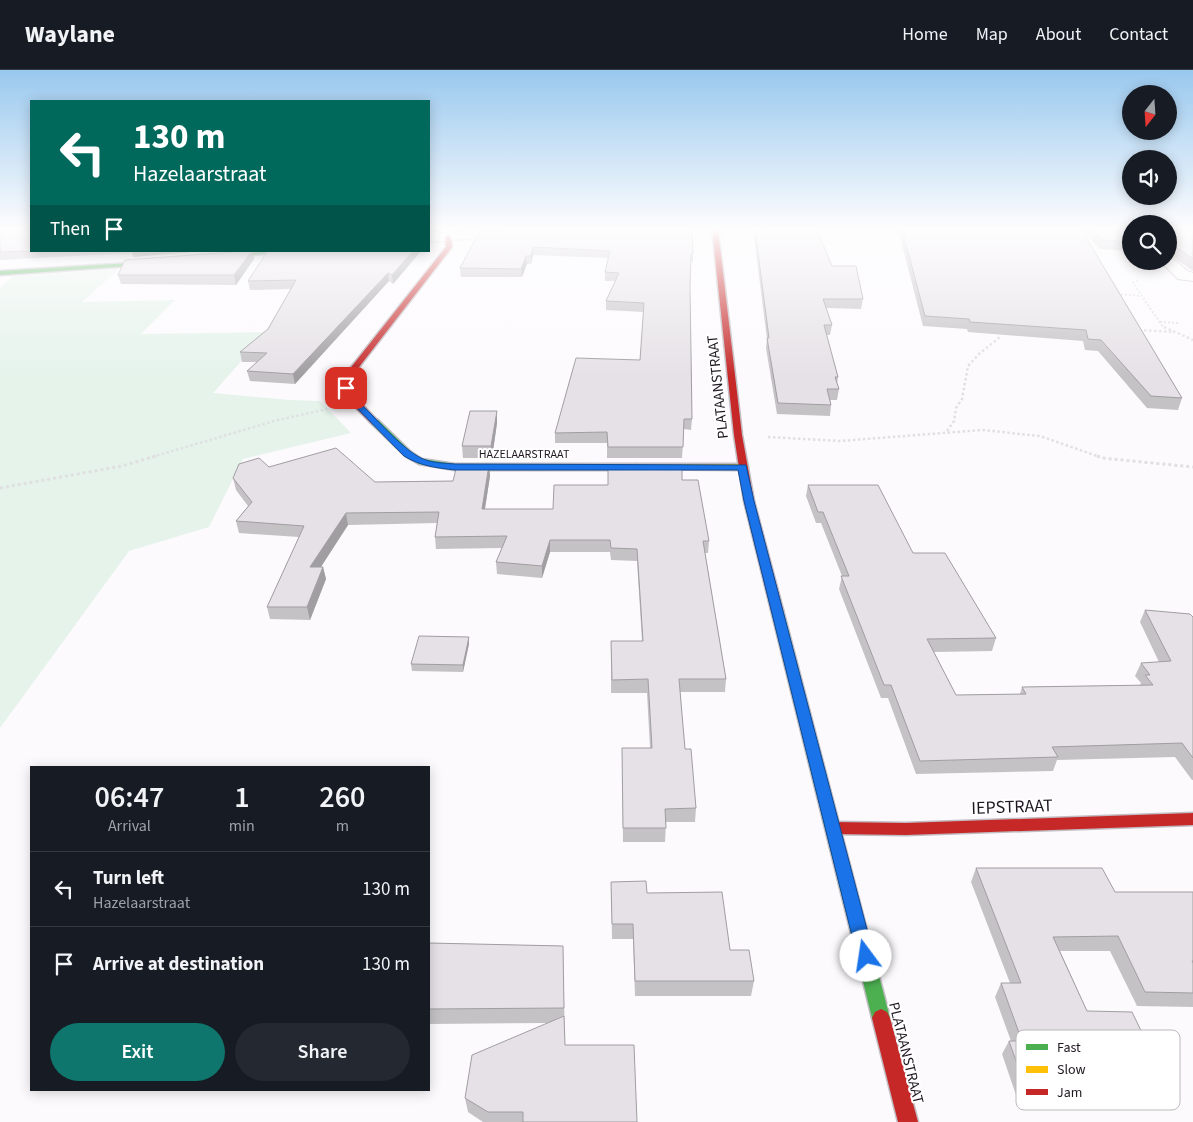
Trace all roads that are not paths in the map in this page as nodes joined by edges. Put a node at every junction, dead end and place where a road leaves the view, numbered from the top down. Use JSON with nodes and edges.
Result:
{"nodes":[{"id":1,"x":426,"y":278,"type":"edge"},
{"id":2,"x":720,"y":278,"type":"edge"},
{"id":3,"x":743,"y":467,"type":"junction"},
{"id":4,"x":1193,"y":819,"type":"edge"},
{"id":5,"x":833,"y":828,"type":"junction"},
{"id":6,"x":908,"y":1122,"type":"edge"}],
"edges":[{"from":1,"to":3,"type":"street","name":"HAZELAARSTRAAT"},
{"from":2,"to":3,"type":"street","name":"PLATAANSTRAAT"},
{"from":3,"to":5,"type":"street","name":"PLATAANSTRAAT"},
{"from":4,"to":5,"type":"street","name":"IEPSTRAAT"},
{"from":5,"to":6,"type":"street","name":"PLATAANSTRAAT"}]}
